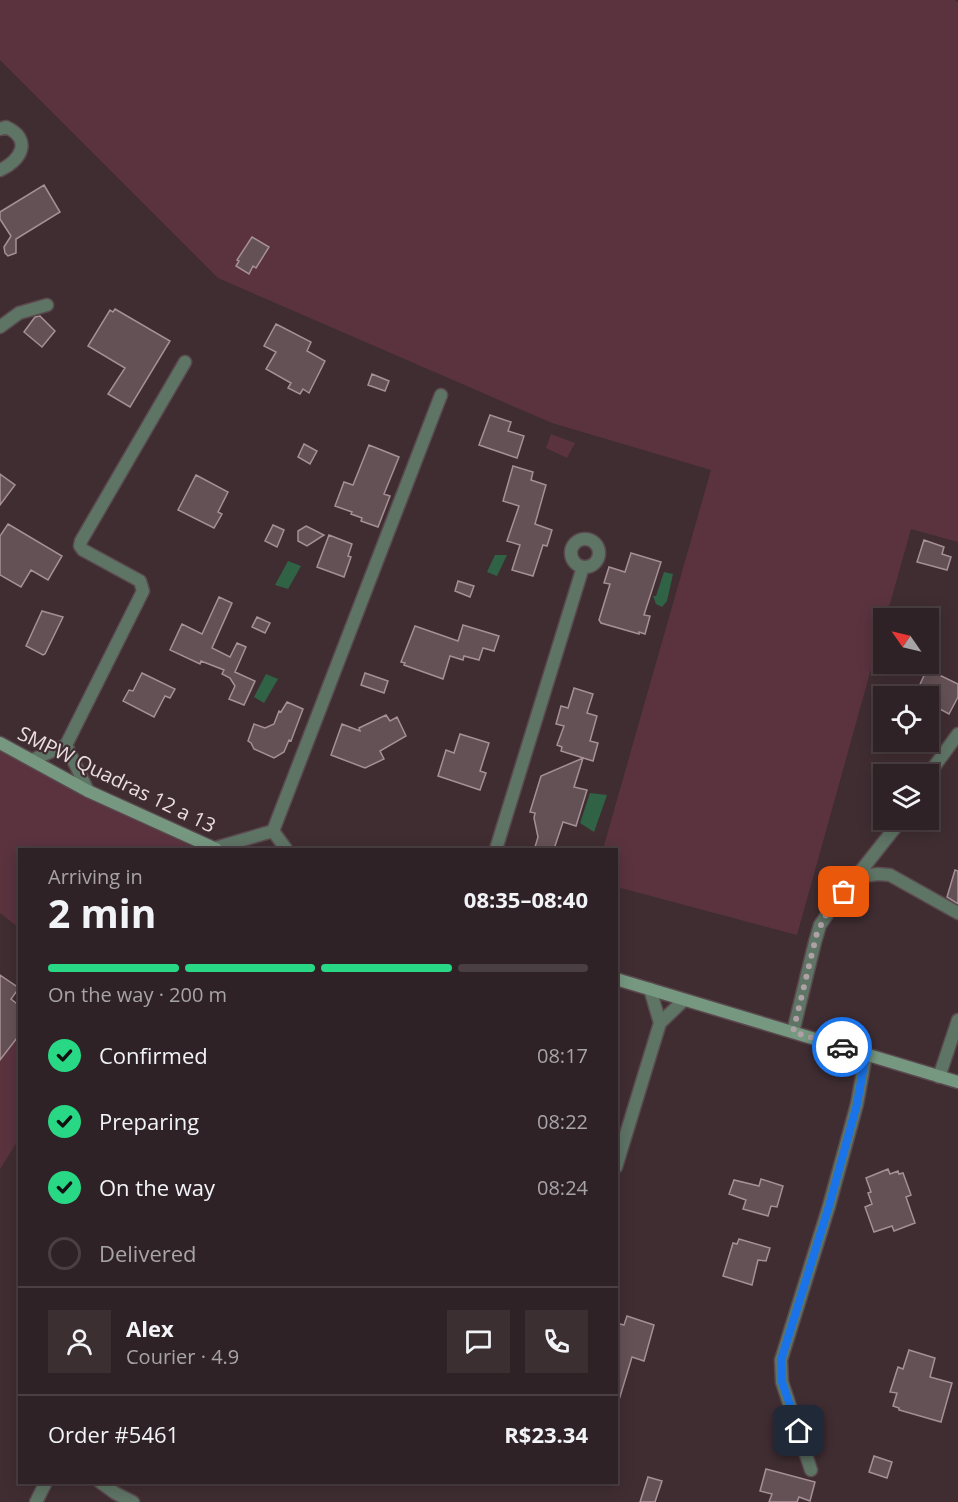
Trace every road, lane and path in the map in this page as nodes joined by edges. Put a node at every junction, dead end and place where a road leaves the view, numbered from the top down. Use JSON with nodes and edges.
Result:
{"nodes":[{"id":1,"x":0,"y":129,"type":"edge"},
{"id":2,"x":0,"y":170,"type":"edge"},
{"id":3,"x":46,"y":305,"type":"dead end"},
{"id":4,"x":0,"y":327,"type":"edge"},
{"id":5,"x":185,"y":363,"type":"dead end"},
{"id":6,"x":441,"y":395,"type":"dead end"},
{"id":7,"x":583,"y":567,"type":"dead end"},
{"id":8,"x":958,"y":734,"type":"edge"},
{"id":9,"x":0,"y":743,"type":"edge"},
{"id":10,"x":66,"y":745,"type":"junction"},
{"id":11,"x":32,"y":760,"type":"junction"},
{"id":12,"x":936,"y":764,"type":"edge"},
{"id":13,"x":88,"y":791,"type":"junction"},
{"id":14,"x":893,"y":830,"type":"edge"},
{"id":15,"x":273,"y":831,"type":"junction"},
{"id":16,"x":214,"y":848,"type":"edge"},
{"id":17,"x":219,"y":848,"type":"edge"},
{"id":18,"x":285,"y":848,"type":"edge"},
{"id":19,"x":496,"y":848,"type":"edge"},
{"id":20,"x":856,"y":877,"type":"junction"},
{"id":21,"x":958,"y":913,"type":"edge"},
{"id":22,"x":618,"y":980,"type":"edge"},
{"id":23,"x":650,"y":989,"type":"junction"},
{"id":24,"x":684,"y":1000,"type":"junction"},
{"id":25,"x":958,"y":1020,"type":"edge"},
{"id":26,"x":660,"y":1023,"type":"junction"},
{"id":27,"x":793,"y":1032,"type":"junction"},
{"id":28,"x":866,"y":1054,"type":"junction"},
{"id":29,"x":939,"y":1077,"type":"junction"},
{"id":30,"x":958,"y":1082,"type":"edge"},
{"id":31,"x":618,"y":1160,"type":"edge"},
{"id":32,"x":811,"y":1470,"type":"dead end"},
{"id":33,"x":45,"y":1484,"type":"edge"},
{"id":34,"x":103,"y":1484,"type":"edge"},
{"id":35,"x":36,"y":1502,"type":"edge"},
{"id":36,"x":133,"y":1502,"type":"edge"}],
"edges":[{"from":1,"to":2,"type":"street"},
{"from":3,"to":4,"type":"street"},
{"from":5,"to":10,"type":"street"},
{"from":6,"to":15,"type":"street"},
{"from":7,"to":19,"type":"street"},
{"from":8,"to":12,"type":"street"},
{"from":9,"to":11,"type":"street","name":"SMPW Quadras 12 a 13"},
{"from":10,"to":11,"type":"street"},
{"from":10,"to":13,"type":"street"},
{"from":11,"to":13,"type":"street","name":"SMPW Quadras 12 a 13"},
{"from":13,"to":16,"type":"street","name":"SMPW Quadras 12 a 13"},
{"from":14,"to":20,"type":"street"},
{"from":15,"to":17,"type":"street"},
{"from":15,"to":18,"type":"street"},
{"from":20,"to":21,"type":"street"},
{"from":20,"to":27,"type":"street"},
{"from":22,"to":23,"type":"street"},
{"from":23,"to":24,"type":"street"},
{"from":23,"to":26,"type":"street"},
{"from":24,"to":26,"type":"street"},
{"from":24,"to":27,"type":"street"},
{"from":25,"to":29,"type":"street"},
{"from":26,"to":31,"type":"street"},
{"from":27,"to":28,"type":"street"},
{"from":28,"to":29,"type":"street"},
{"from":28,"to":32,"type":"street"},
{"from":29,"to":30,"type":"street"},
{"from":33,"to":35,"type":"street"},
{"from":34,"to":36,"type":"street"}]}
